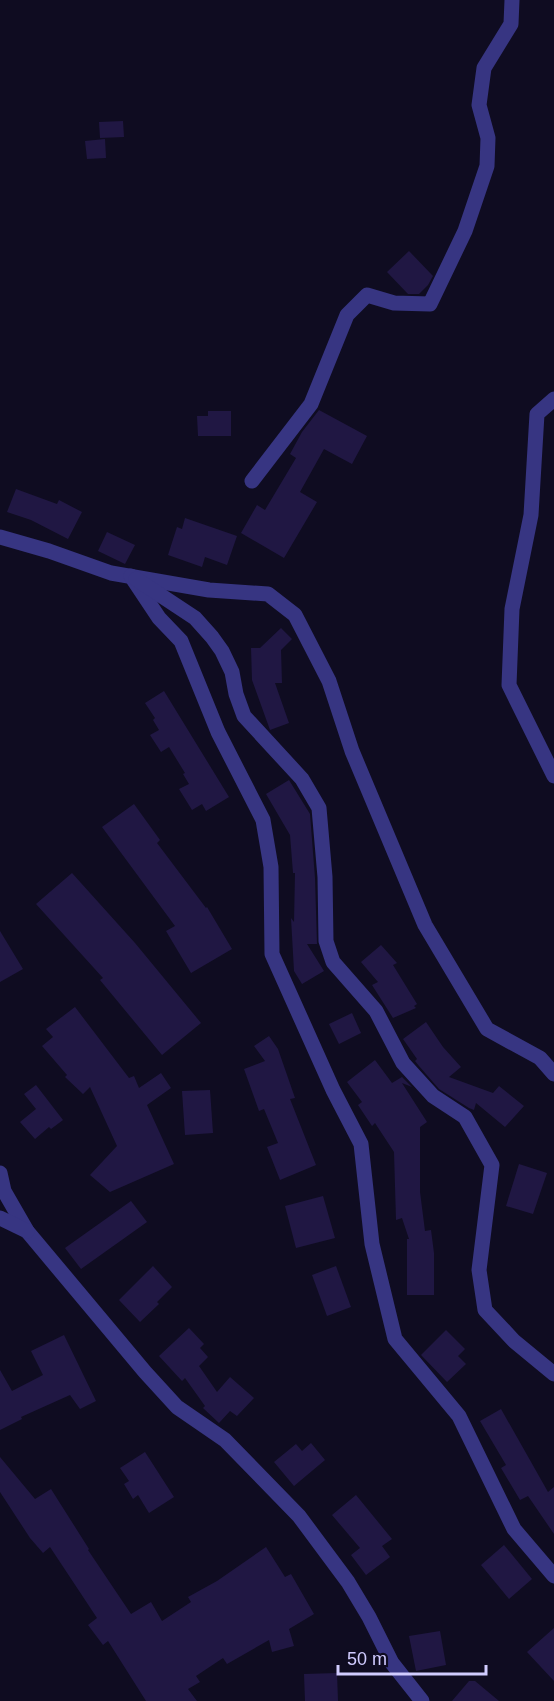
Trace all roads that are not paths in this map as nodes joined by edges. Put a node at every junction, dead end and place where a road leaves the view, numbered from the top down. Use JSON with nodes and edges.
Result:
{"nodes":[{"id":1,"x":512,"y":0,"type":"edge"},
{"id":2,"x":554,"y":399,"type":"edge"},
{"id":3,"x":252,"y":481,"type":"dead end"},
{"id":4,"x":0,"y":537,"type":"edge"},
{"id":5,"x":131,"y":576,"type":"junction"},
{"id":6,"x":554,"y":776,"type":"edge"},
{"id":7,"x":554,"y":1074,"type":"edge"},
{"id":8,"x":0,"y":1173,"type":"edge"},
{"id":9,"x":0,"y":1218,"type":"edge"},
{"id":10,"x":27,"y":1231,"type":"junction"},
{"id":11,"x":554,"y":1374,"type":"edge"},
{"id":12,"x":554,"y":1576,"type":"edge"},
{"id":13,"x":422,"y":1701,"type":"edge"}],
"edges":[{"from":1,"to":3,"type":"street"},
{"from":2,"to":6,"type":"street"},
{"from":4,"to":5,"type":"street"},
{"from":5,"to":7,"type":"street"},
{"from":5,"to":11,"type":"street"},
{"from":5,"to":12,"type":"street"},
{"from":8,"to":10,"type":"street"},
{"from":9,"to":10,"type":"street"},
{"from":10,"to":13,"type":"street"}]}
